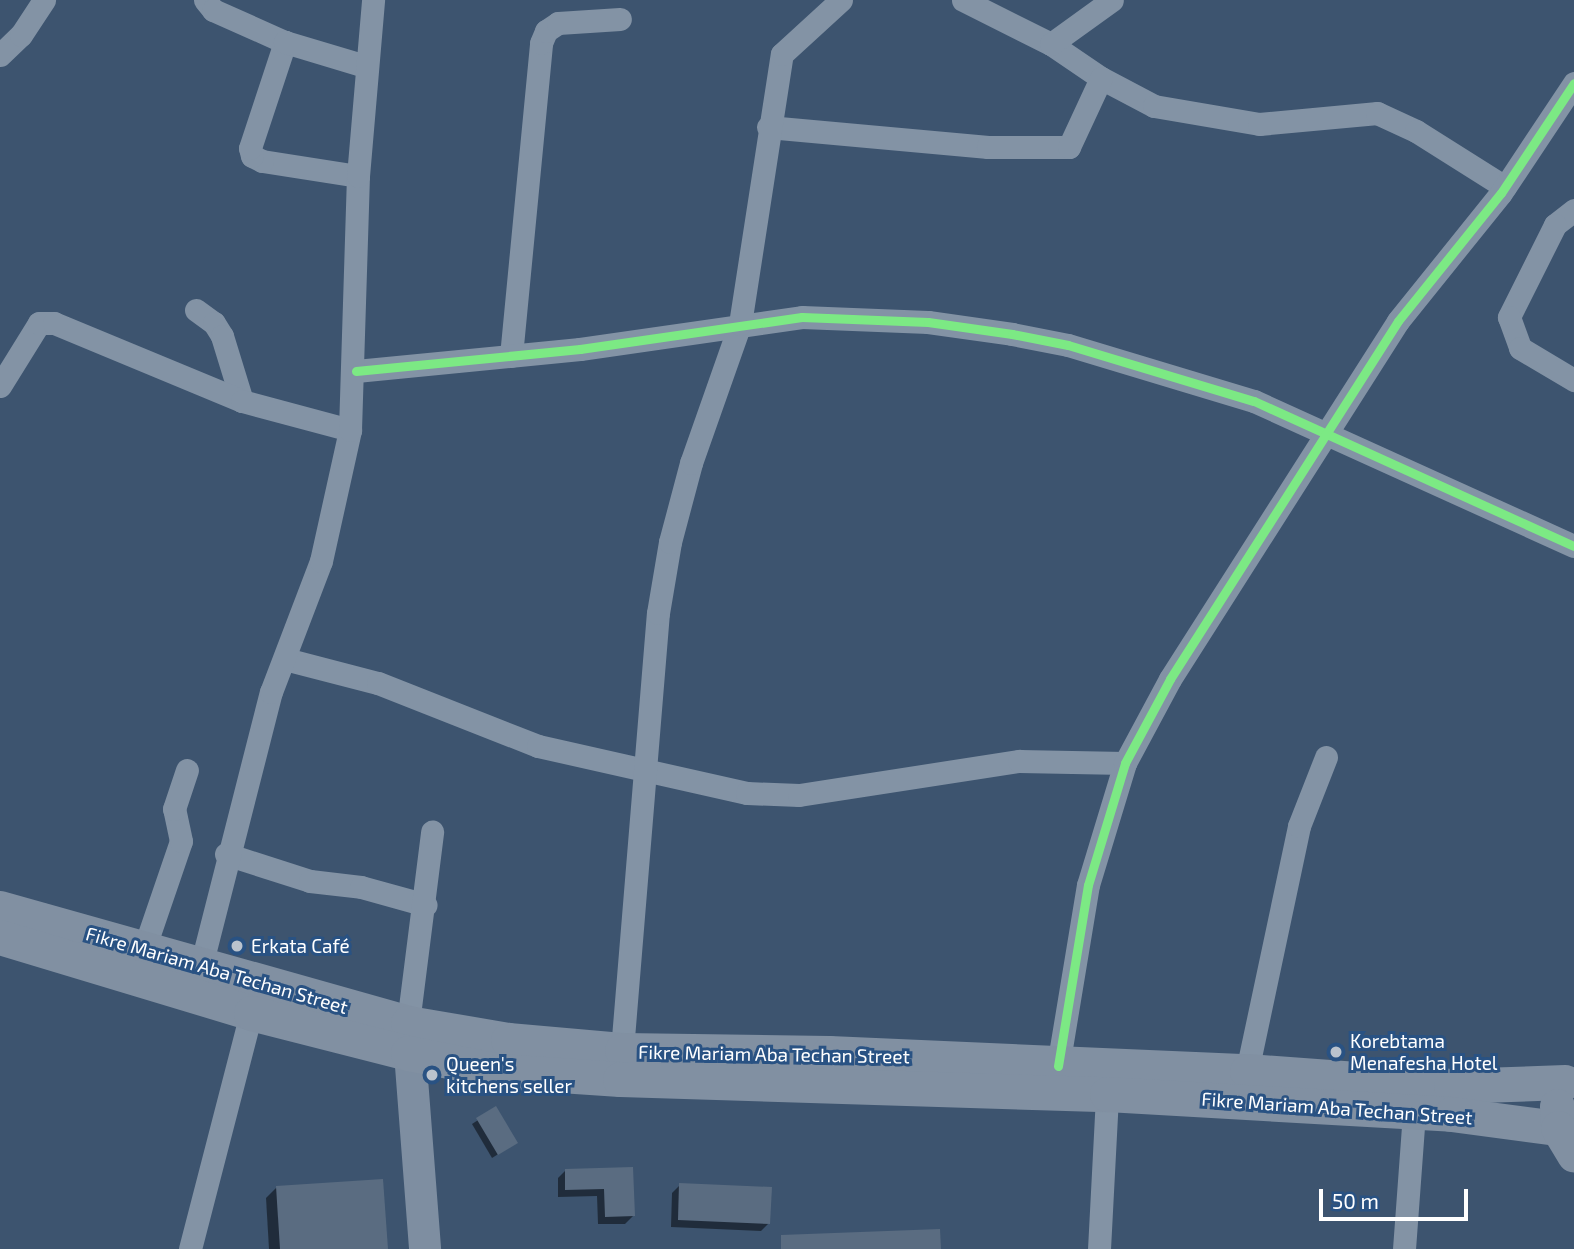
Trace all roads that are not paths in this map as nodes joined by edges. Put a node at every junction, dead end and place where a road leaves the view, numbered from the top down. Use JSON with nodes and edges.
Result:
{"nodes":[{"id":1,"x":44,"y":0,"type":"edge"},
{"id":2,"x":205,"y":0,"type":"edge"},
{"id":3,"x":373,"y":0,"type":"edge"},
{"id":4,"x":841,"y":0,"type":"edge"},
{"id":5,"x":963,"y":0,"type":"edge"},
{"id":6,"x":1112,"y":0,"type":"edge"},
{"id":7,"x":620,"y":19,"type":"dead end"},
{"id":8,"x":285,"y":42,"type":"junction"},
{"id":9,"x":1051,"y":44,"type":"junction"},
{"id":10,"x":0,"y":55,"type":"edge"},
{"id":11,"x":365,"y":66,"type":"junction"},
{"id":12,"x":1101,"y":79,"type":"junction"},
{"id":13,"x":1574,"y":83,"type":"edge"},
{"id":14,"x":768,"y":127,"type":"junction"},
{"id":15,"x":358,"y":176,"type":"junction"},
{"id":16,"x":1505,"y":187,"type":"junction"},
{"id":17,"x":1574,"y":210,"type":"edge"},
{"id":18,"x":196,"y":310,"type":"dead end"},
{"id":19,"x":740,"y":324,"type":"junction"},
{"id":20,"x":511,"y":356,"type":"junction"},
{"id":21,"x":356,"y":371,"type":"junction"},
{"id":22,"x":1574,"y":380,"type":"edge"},
{"id":23,"x":0,"y":386,"type":"edge"},
{"id":24,"x":242,"y":401,"type":"junction"},
{"id":25,"x":351,"y":430,"type":"junction"},
{"id":26,"x":1328,"y":435,"type":"junction"},
{"id":27,"x":1574,"y":546,"type":"edge"},
{"id":28,"x":285,"y":659,"type":"junction"},
{"id":29,"x":1326,"y":757,"type":"dead end"},
{"id":30,"x":1125,"y":763,"type":"junction"},
{"id":31,"x":187,"y":769,"type":"dead end"},
{"id":32,"x":647,"y":774,"type":"junction"},
{"id":33,"x":432,"y":832,"type":"dead end"},
{"id":34,"x":226,"y":854,"type":"junction"},
{"id":35,"x":426,"y":905,"type":"junction"},
{"id":36,"x":0,"y":908,"type":"edge"},
{"id":37,"x":0,"y":937,"type":"edge"},
{"id":38,"x":143,"y":951,"type":"junction"},
{"id":39,"x":201,"y":966,"type":"junction"},
{"id":40,"x":251,"y":1013,"type":"junction"},
{"id":41,"x":408,"y":1038,"type":"junction"},
{"id":42,"x":622,"y":1051,"type":"junction"},
{"id":43,"x":1058,"y":1066,"type":"junction"},
{"id":44,"x":1247,"y":1071,"type":"junction"},
{"id":45,"x":1570,"y":1077,"type":"edge"},
{"id":46,"x":1107,"y":1094,"type":"junction"},
{"id":47,"x":1415,"y":1112,"type":"junction"},
{"id":48,"x":1566,"y":1142,"type":"edge"},
{"id":49,"x":190,"y":1249,"type":"edge"},
{"id":50,"x":425,"y":1249,"type":"edge"},
{"id":51,"x":1099,"y":1249,"type":"edge"},
{"id":52,"x":1405,"y":1249,"type":"edge"}],
"edges":[{"from":1,"to":10,"type":"street"},
{"from":2,"to":8,"type":"street"},
{"from":3,"to":11,"type":"street"},
{"from":4,"to":14,"type":"street"},
{"from":5,"to":9,"type":"street"},
{"from":6,"to":9,"type":"street"},
{"from":7,"to":20,"type":"street"},
{"from":8,"to":11,"type":"street"},
{"from":8,"to":15,"type":"street"},
{"from":9,"to":12,"type":"street"},
{"from":11,"to":15,"type":"street"},
{"from":12,"to":14,"type":"street"},
{"from":12,"to":16,"type":"street"},
{"from":13,"to":16,"type":"street"},
{"from":14,"to":19,"type":"street"},
{"from":15,"to":21,"type":"street"},
{"from":16,"to":26,"type":"street"},
{"from":17,"to":22,"type":"street"},
{"from":18,"to":24,"type":"street"},
{"from":19,"to":20,"type":"street"},
{"from":19,"to":26,"type":"street"},
{"from":19,"to":32,"type":"street"},
{"from":20,"to":21,"type":"street"},
{"from":21,"to":25,"type":"street"},
{"from":23,"to":24,"type":"street"},
{"from":24,"to":25,"type":"street"},
{"from":25,"to":28,"type":"street"},
{"from":26,"to":27,"type":"street"},
{"from":26,"to":30,"type":"street"},
{"from":28,"to":32,"type":"street"},
{"from":28,"to":34,"type":"street"},
{"from":29,"to":44,"type":"street"},
{"from":30,"to":32,"type":"street"},
{"from":30,"to":43,"type":"street"},
{"from":31,"to":38,"type":"street"},
{"from":32,"to":42,"type":"street"},
{"from":33,"to":35,"type":"street"},
{"from":34,"to":35,"type":"street"},
{"from":34,"to":39,"type":"street"},
{"from":35,"to":41,"type":"street"},
{"from":36,"to":38,"type":"main road","name":"Fikre Mariam Aba Techan Street"},
{"from":37,"to":40,"type":"main road","name":"Fikre Mariam Aba Techan Street"},
{"from":38,"to":39,"type":"main road","name":"Fikre Mariam Aba Techan Street"},
{"from":39,"to":41,"type":"main road","name":"Fikre Mariam Aba Techan Street"},
{"from":40,"to":41,"type":"main road","name":"Fikre Mariam Aba Techan Street"},
{"from":40,"to":49,"type":"street"},
{"from":41,"to":42,"type":"main road","name":"Fikre Mariam Aba Techan Street"},
{"from":41,"to":46,"type":"main road","name":"Fikre Mariam Aba Techan Street"},
{"from":41,"to":50,"type":"street"},
{"from":42,"to":43,"type":"main road","name":"Fikre Mariam Aba Techan Street"},
{"from":43,"to":44,"type":"main road","name":"Fikre Mariam Aba Techan Street"},
{"from":44,"to":45,"type":"main road","name":"Fikre Mariam Aba Techan Street"},
{"from":45,"to":48,"type":"main road"},
{"from":46,"to":47,"type":"main road","name":"Fikre Mariam Aba Techan Street"},
{"from":46,"to":51,"type":"street"},
{"from":47,"to":48,"type":"main road","name":"Fikre Mariam Aba Techan Street"},
{"from":47,"to":52,"type":"street"}]}
